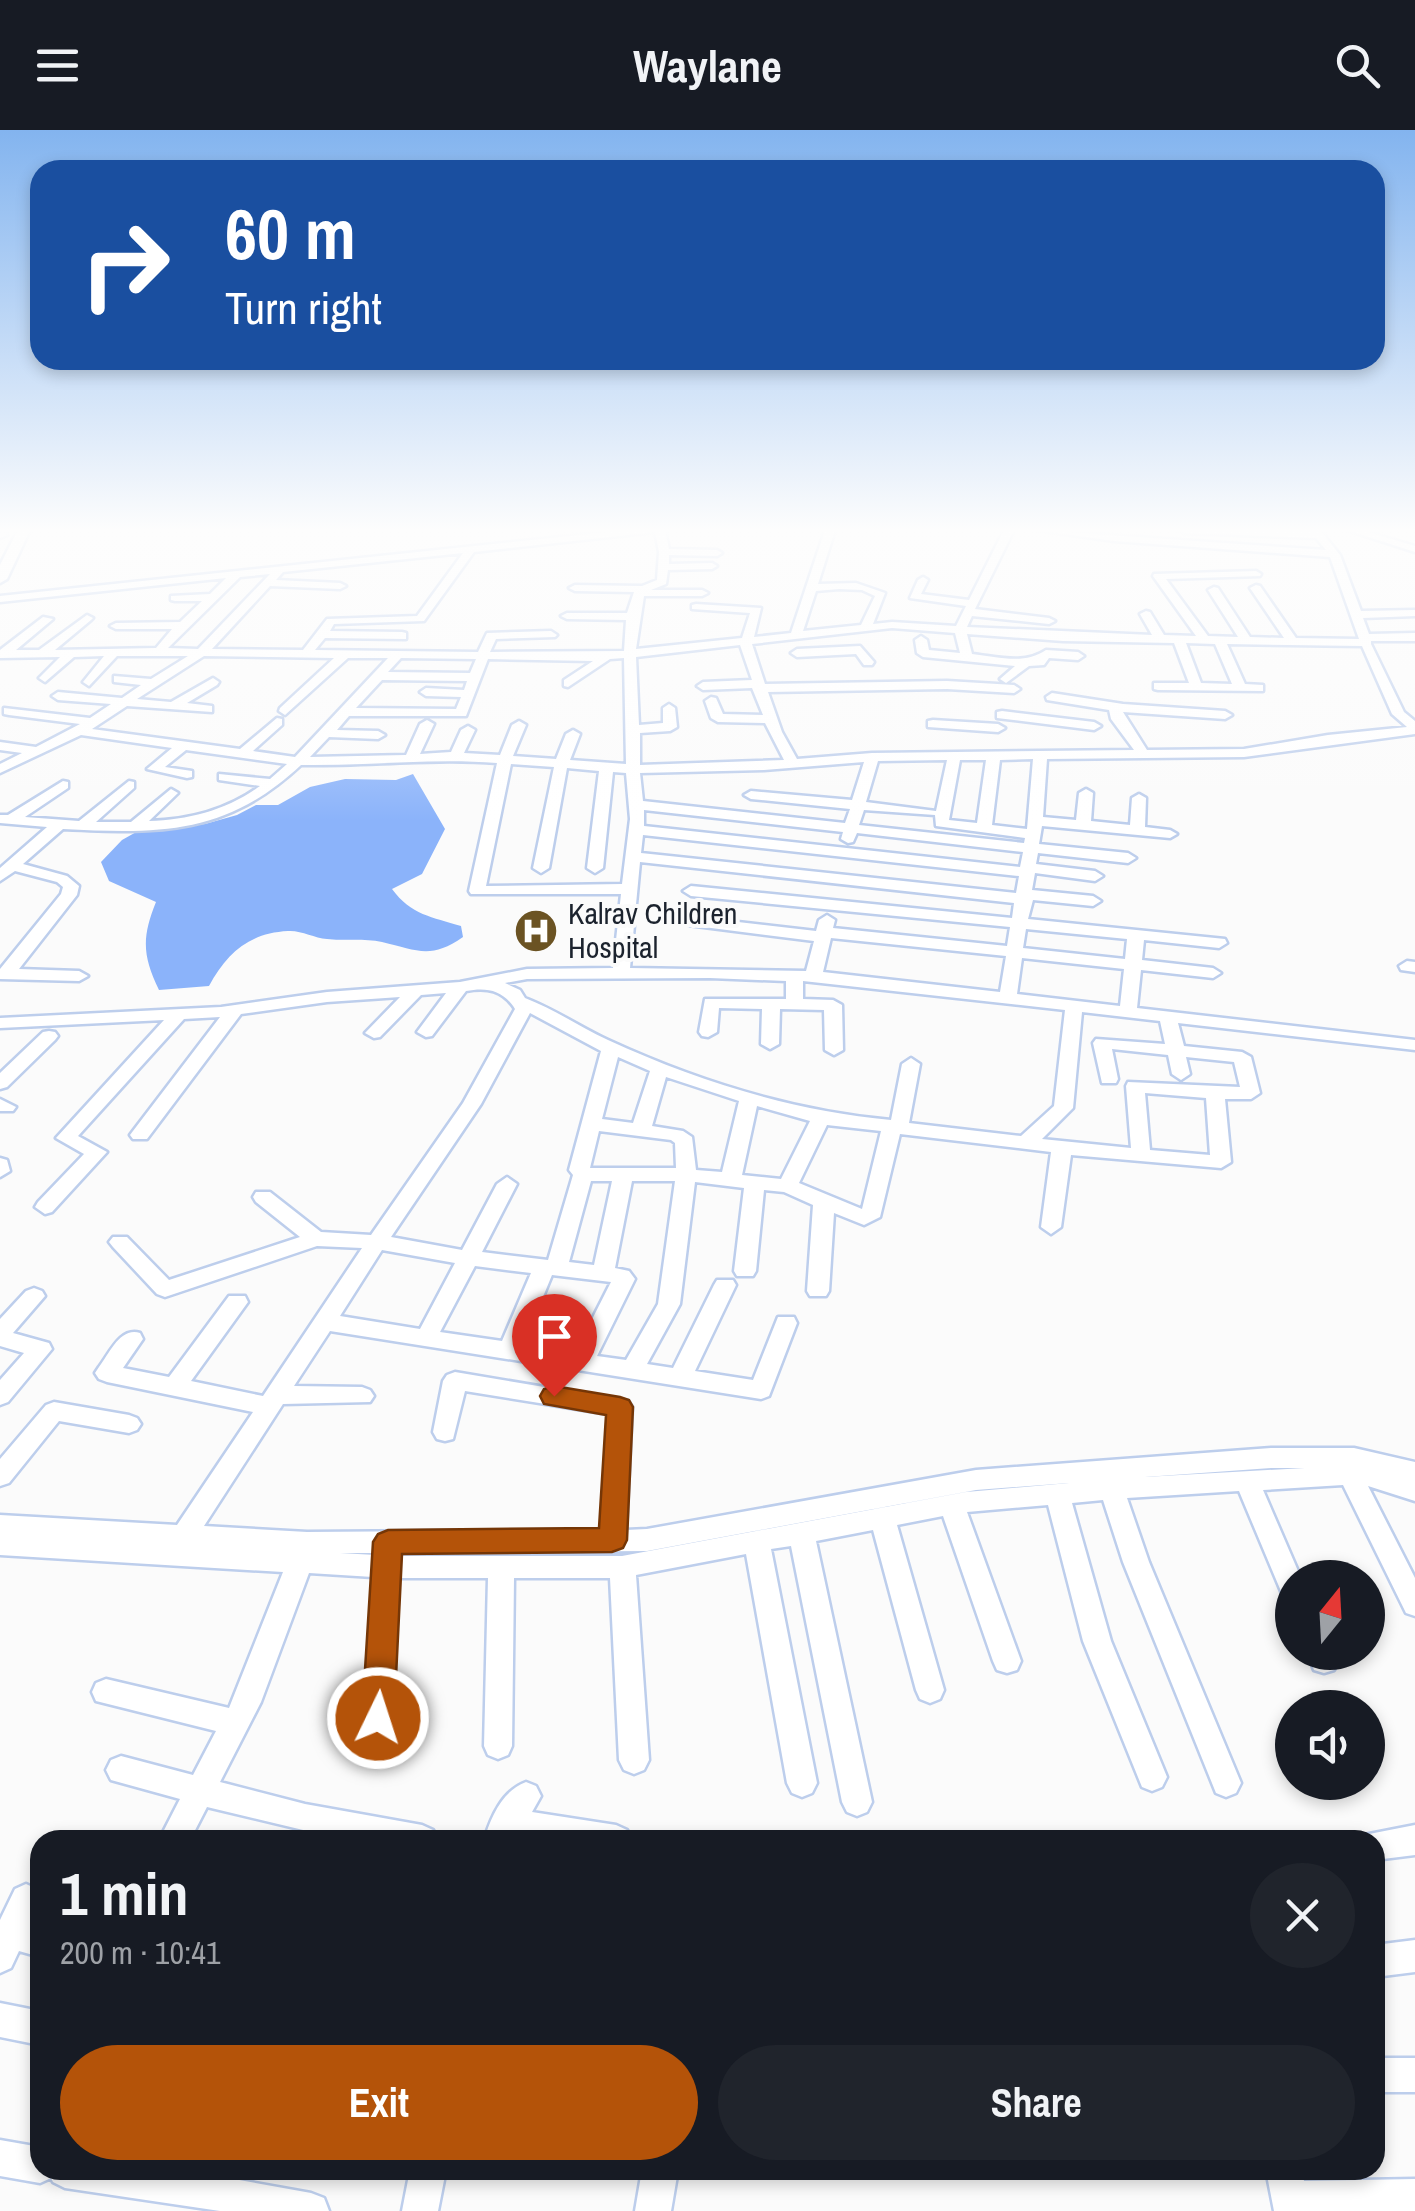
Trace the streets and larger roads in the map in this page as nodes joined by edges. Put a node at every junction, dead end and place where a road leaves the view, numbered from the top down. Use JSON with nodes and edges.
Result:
{"nodes":[{"id":1,"x":37,"y":627,"type":"edge"},
{"id":2,"x":74,"y":627,"type":"edge"},
{"id":3,"x":162,"y":627,"type":"edge"},
{"id":4,"x":182,"y":627,"type":"edge"},
{"id":5,"x":226,"y":627,"type":"edge"},
{"id":6,"x":326,"y":627,"type":"edge"},
{"id":7,"x":634,"y":627,"type":"edge"},
{"id":8,"x":751,"y":627,"type":"edge"},
{"id":9,"x":796,"y":627,"type":"edge"},
{"id":10,"x":866,"y":627,"type":"joint"},
{"id":11,"x":927,"y":627,"type":"edge"},
{"id":12,"x":1153,"y":627,"type":"edge"},
{"id":13,"x":1195,"y":627,"type":"edge"},
{"id":14,"x":1237,"y":627,"type":"edge"},
{"id":15,"x":1283,"y":627,"type":"edge"},
{"id":16,"x":1361,"y":627,"type":"edge"},
{"id":17,"x":699,"y":628,"type":"dead end"},
{"id":18,"x":960,"y":629,"type":"junction"},
{"id":19,"x":321,"y":634,"type":"junction"},
{"id":20,"x":924,"y":634,"type":"junction"},
{"id":21,"x":402,"y":636,"type":"dead end"},
{"id":22,"x":170,"y":637,"type":"junction"},
{"id":23,"x":792,"y":637,"type":"junction"},
{"id":24,"x":1415,"y":637,"type":"edge"},
{"id":25,"x":1159,"y":638,"type":"junction"},
{"id":26,"x":1179,"y":638,"type":"junction"},
{"id":27,"x":1204,"y":639,"type":"junction"},
{"id":28,"x":1219,"y":639,"type":"junction"},
{"id":29,"x":1245,"y":639,"type":"junction"},
{"id":30,"x":549,"y":640,"type":"dead end"},
{"id":31,"x":1290,"y":640,"type":"junction"},
{"id":32,"x":1366,"y":643,"type":"junction"},
{"id":33,"x":746,"y":644,"type":"junction"},
{"id":34,"x":486,"y":650,"type":"junction"},
{"id":35,"x":71,"y":652,"type":"junction"},
{"id":36,"x":114,"y":652,"type":"junction"},
{"id":37,"x":160,"y":652,"type":"junction"},
{"id":38,"x":202,"y":652,"type":"junction"},
{"id":39,"x":37,"y":653,"type":"junction"},
{"id":40,"x":307,"y":653,"type":"junction"},
{"id":41,"x":704,"y":653,"type":"junction"},
{"id":42,"x":2,"y":654,"type":"edge"},
{"id":43,"x":345,"y":654,"type":"junction"},
{"id":44,"x":396,"y":654,"type":"junction"},
{"id":45,"x":630,"y":656,"type":"junction"},
{"id":46,"x":1078,"y":656,"type":"dead end"},
{"id":47,"x":606,"y":657,"type":"junction"},
{"id":48,"x":967,"y":657,"type":"junction"},
{"id":49,"x":868,"y":662,"type":"dead end"},
{"id":50,"x":1026,"y":663,"type":"junction"},
{"id":51,"x":11,"y":674,"type":"dead end"},
{"id":52,"x":378,"y":676,"type":"junction"},
{"id":53,"x":476,"y":677,"type":"junction"},
{"id":54,"x":45,"y":678,"type":"dead end"},
{"id":55,"x":118,"y":679,"type":"dead end"},
{"id":56,"x":88,"y":682,"type":"dead end"},
{"id":57,"x":213,"y":682,"type":"dead end"},
{"id":58,"x":152,"y":683,"type":"junction"},
{"id":59,"x":568,"y":683,"type":"dead end"},
{"id":60,"x":703,"y":686,"type":"dead end"},
{"id":61,"x":758,"y":686,"type":"junction"},
{"id":62,"x":1158,"y":686,"type":"dead end"},
{"id":63,"x":1196,"y":686,"type":"junction"},
{"id":64,"x":1240,"y":687,"type":"junction"},
{"id":65,"x":1259,"y":688,"type":"dead end"},
{"id":66,"x":426,"y":692,"type":"dead end"},
{"id":67,"x":469,"y":694,"type":"junction"},
{"id":68,"x":58,"y":696,"type":"dead end"},
{"id":69,"x":1052,"y":697,"type":"dead end"},
{"id":70,"x":712,"y":701,"type":"dead end"},
{"id":71,"x":123,"y":703,"type":"junction"},
{"id":72,"x":174,"y":706,"type":"junction"},
{"id":73,"x":1115,"y":707,"type":"junction"},
{"id":74,"x":669,"y":708,"type":"dead end"},
{"id":75,"x":207,"y":709,"type":"dead end"},
{"id":76,"x":9,"y":711,"type":"dead end"},
{"id":77,"x":343,"y":712,"type":"junction"},
{"id":78,"x":1225,"y":715,"type":"dead end"},
{"id":79,"x":1001,"y":716,"type":"junction"},
{"id":80,"x":770,"y":719,"type":"junction"},
{"id":81,"x":1415,"y":719,"type":"edge"},
{"id":82,"x":427,"y":724,"type":"dead end"},
{"id":83,"x":520,"y":724,"type":"dead end"},
{"id":84,"x":933,"y":724,"type":"dead end"},
{"id":85,"x":1094,"y":726,"type":"dead end"},
{"id":86,"x":85,"y":727,"type":"junction"},
{"id":87,"x":636,"y":729,"type":"junction"},
{"id":88,"x":1415,"y":729,"type":"edge"},
{"id":89,"x":468,"y":730,"type":"dead end"},
{"id":90,"x":322,"y":733,"type":"junction"},
{"id":91,"x":572,"y":734,"type":"dead end"},
{"id":92,"x":378,"y":735,"type":"dead end"},
{"id":93,"x":1340,"y":740,"type":"junction"},
{"id":94,"x":0,"y":746,"type":"edge"},
{"id":95,"x":182,"y":746,"type":"junction"},
{"id":96,"x":38,"y":751,"type":"junction"},
{"id":97,"x":1142,"y":752,"type":"junction"},
{"id":98,"x":241,"y":756,"type":"junction"},
{"id":99,"x":456,"y":756,"type":"junction"},
{"id":100,"x":1040,"y":756,"type":"junction"},
{"id":101,"x":1062,"y":756,"type":"junction"},
{"id":102,"x":872,"y":757,"type":"junction"},
{"id":103,"x":954,"y":757,"type":"junction"},
{"id":104,"x":412,"y":758,"type":"junction"},
{"id":105,"x":995,"y":758,"type":"junction"},
{"id":106,"x":505,"y":759,"type":"junction"},
{"id":107,"x":297,"y":761,"type":"junction"},
{"id":108,"x":792,"y":763,"type":"junction"},
{"id":109,"x":561,"y":764,"type":"junction"},
{"id":110,"x":606,"y":768,"type":"junction"},
{"id":111,"x":0,"y":769,"type":"edge"},
{"id":112,"x":633,"y":769,"type":"junction"},
{"id":113,"x":187,"y":774,"type":"dead end"},
{"id":114,"x":224,"y":777,"type":"dead end"},
{"id":115,"x":270,"y":783,"type":"junction"},
{"id":116,"x":63,"y":785,"type":"dead end"},
{"id":117,"x":129,"y":785,"type":"dead end"},
{"id":118,"x":170,"y":793,"type":"dead end"},
{"id":119,"x":1086,"y":793,"type":"dead end"},
{"id":120,"x":751,"y":794,"type":"dead end"},
{"id":121,"x":1139,"y":798,"type":"dead end"},
{"id":122,"x":636,"y":805,"type":"junction"},
{"id":123,"x":860,"y":805,"type":"junction"},
{"id":124,"x":930,"y":812,"type":"dead end"},
{"id":125,"x":6,"y":820,"type":"edge"},
{"id":126,"x":62,"y":824,"type":"junction"},
{"id":127,"x":82,"y":824,"type":"junction"},
{"id":128,"x":137,"y":824,"type":"junction"},
{"id":129,"x":1083,"y":825,"type":"junction"},
{"id":130,"x":852,"y":828,"type":"junction"},
{"id":131,"x":984,"y":828,"type":"junction"},
{"id":132,"x":636,"y":830,"type":"junction"},
{"id":133,"x":1137,"y":830,"type":"junction"},
{"id":134,"x":1170,"y":834,"type":"dead end"},
{"id":135,"x":1032,"y":835,"type":"junction"},
{"id":136,"x":843,"y":854,"type":"junction"},
{"id":137,"x":634,"y":857,"type":"junction"},
{"id":138,"x":1128,"y":858,"type":"dead end"},
{"id":139,"x":541,"y":868,"type":"dead end"},
{"id":140,"x":595,"y":868,"type":"dead end"},
{"id":141,"x":1027,"y":870,"type":"junction"},
{"id":142,"x":6,"y":871,"type":"edge"},
{"id":143,"x":1096,"y":876,"type":"dead end"},
{"id":144,"x":836,"y":881,"type":"junction"},
{"id":145,"x":628,"y":890,"type":"junction"},
{"id":146,"x":691,"y":891,"type":"dead end"},
{"id":147,"x":1024,"y":896,"type":"junction"},
{"id":148,"x":1093,"y":900,"type":"dead end"},
{"id":149,"x":830,"y":908,"type":"junction"},
{"id":150,"x":686,"y":921,"type":"dead end"},
{"id":151,"x":1022,"y":925,"type":"junction"},
{"id":152,"x":823,"y":934,"type":"junction"},
{"id":153,"x":1136,"y":935,"type":"junction"},
{"id":154,"x":1219,"y":943,"type":"dead end"},
{"id":155,"x":1017,"y":953,"type":"junction"},
{"id":156,"x":1133,"y":965,"type":"junction"},
{"id":157,"x":622,"y":973,"type":"junction"},
{"id":158,"x":1213,"y":973,"type":"dead end"},
{"id":159,"x":3,"y":974,"type":"edge"},
{"id":160,"x":79,"y":976,"type":"dead end"},
{"id":161,"x":804,"y":976,"type":"junction"},
{"id":162,"x":489,"y":982,"type":"junction"},
{"id":163,"x":460,"y":987,"type":"junction"},
{"id":164,"x":417,"y":988,"type":"junction"},
{"id":165,"x":350,"y":995,"type":"junction"},
{"id":166,"x":1007,"y":1000,"type":"junction"},
{"id":167,"x":522,"y":1002,"type":"junction"},
{"id":168,"x":771,"y":1004,"type":"junction"},
{"id":169,"x":794,"y":1004,"type":"junction"},
{"id":170,"x":1074,"y":1008,"type":"junction"},
{"id":171,"x":235,"y":1010,"type":"junction"},
{"id":172,"x":1128,"y":1013,"type":"junction"},
{"id":173,"x":178,"y":1014,"type":"junction"},
{"id":174,"x":331,"y":1014,"type":"dead end"},
{"id":175,"x":1168,"y":1016,"type":"junction"},
{"id":176,"x":1206,"y":1019,"type":"junction"},
{"id":177,"x":0,"y":1024,"type":"edge"},
{"id":178,"x":426,"y":1032,"type":"dead end"},
{"id":179,"x":708,"y":1032,"type":"dead end"},
{"id":180,"x":374,"y":1033,"type":"dead end"},
{"id":181,"x":49,"y":1036,"type":"dead end"},
{"id":182,"x":770,"y":1044,"type":"dead end"},
{"id":183,"x":1415,"y":1045,"type":"edge"},
{"id":184,"x":610,"y":1048,"type":"junction"},
{"id":185,"x":834,"y":1050,"type":"dead end"},
{"id":186,"x":1176,"y":1050,"type":"junction"},
{"id":187,"x":1214,"y":1053,"type":"junction"},
{"id":188,"x":911,"y":1064,"type":"dead end"},
{"id":189,"x":660,"y":1068,"type":"junction"},
{"id":190,"x":1181,"y":1074,"type":"dead end"},
{"id":191,"x":1109,"y":1079,"type":"dead end"},
{"id":192,"x":0,"y":1083,"type":"edge"},
{"id":193,"x":1215,"y":1093,"type":"junction"},
{"id":194,"x":749,"y":1098,"type":"junction"},
{"id":195,"x":821,"y":1118,"type":"junction"},
{"id":196,"x":590,"y":1124,"type":"junction"},
{"id":197,"x":895,"y":1127,"type":"junction"},
{"id":198,"x":640,"y":1130,"type":"junction"},
{"id":199,"x":140,"y":1135,"type":"dead end"},
{"id":200,"x":1027,"y":1142,"type":"junction"},
{"id":201,"x":1062,"y":1147,"type":"junction"},
{"id":202,"x":1142,"y":1156,"type":"junction"},
{"id":203,"x":583,"y":1174,"type":"junction"},
{"id":204,"x":624,"y":1175,"type":"junction"},
{"id":205,"x":686,"y":1175,"type":"junction"},
{"id":206,"x":731,"y":1178,"type":"junction"},
{"id":207,"x":754,"y":1180,"type":"junction"},
{"id":208,"x":507,"y":1184,"type":"dead end"},
{"id":209,"x":787,"y":1186,"type":"junction"},
{"id":210,"x":263,"y":1197,"type":"dead end"},
{"id":211,"x":824,"y":1201,"type":"junction"},
{"id":212,"x":45,"y":1207,"type":"dead end"},
{"id":213,"x":1051,"y":1226,"type":"dead end"},
{"id":214,"x":316,"y":1239,"type":"junction"},
{"id":215,"x":120,"y":1242,"type":"dead end"},
{"id":216,"x":377,"y":1242,"type":"junction"},
{"id":217,"x":468,"y":1258,"type":"junction"},
{"id":218,"x":550,"y":1268,"type":"junction"},
{"id":219,"x":745,"y":1271,"type":"dead end"},
{"id":220,"x":602,"y":1273,"type":"junction"},
{"id":221,"x":725,"y":1285,"type":"dead end"},
{"id":222,"x":818,"y":1291,"type":"dead end"},
{"id":223,"x":34,"y":1296,"type":"dead end"},
{"id":224,"x":237,"y":1302,"type":"dead end"},
{"id":225,"x":324,"y":1322,"type":"junction"},
{"id":226,"x":786,"y":1323,"type":"dead end"},
{"id":227,"x":0,"y":1336,"type":"edge"},
{"id":228,"x":426,"y":1338,"type":"junction"},
{"id":229,"x":132,"y":1339,"type":"dead end"},
{"id":230,"x":509,"y":1351,"type":"junction"},
{"id":231,"x":582,"y":1362,"type":"junction"},
{"id":232,"x":632,"y":1370,"type":"junction"},
{"id":233,"x":680,"y":1378,"type":"junction"},
{"id":234,"x":174,"y":1387,"type":"junction"},
{"id":235,"x":0,"y":1396,"type":"edge"},
{"id":236,"x":362,"y":1396,"type":"dead end"},
{"id":237,"x":272,"y":1401,"type":"junction"},
{"id":238,"x":129,"y":1424,"type":"dead end"},
{"id":239,"x":445,"y":1432,"type":"dead end"},
{"id":240,"x":1415,"y":1472,"type":"edge"},
{"id":241,"x":1350,"y":1475,"type":"junction"},
{"id":242,"x":0,"y":1476,"type":"edge"},
{"id":243,"x":1247,"y":1481,"type":"junction"},
{"id":244,"x":1112,"y":1489,"type":"junction"},
{"id":245,"x":1415,"y":1490,"type":"edge"},
{"id":246,"x":1058,"y":1496,"type":"junction"},
{"id":247,"x":952,"y":1505,"type":"junction"},
{"id":248,"x":882,"y":1518,"type":"junction"},
{"id":249,"x":0,"y":1526,"type":"edge"},
{"id":250,"x":802,"y":1534,"type":"junction"},
{"id":251,"x":184,"y":1536,"type":"junction"},
{"id":252,"x":756,"y":1542,"type":"junction"},
{"id":253,"x":0,"y":1544,"type":"edge"},
{"id":254,"x":304,"y":1553,"type":"junction"},
{"id":255,"x":618,"y":1553,"type":"junction"},
{"id":256,"x":387,"y":1555,"type":"junction"},
{"id":257,"x":1280,"y":1560,"type":"edge"},
{"id":258,"x":501,"y":1568,"type":"junction"},
{"id":259,"x":1415,"y":1605,"type":"edge"},
{"id":260,"x":1007,"y":1661,"type":"dead end"},
{"id":261,"x":930,"y":1690,"type":"dead end"},
{"id":262,"x":106,"y":1692,"type":"dead end"},
{"id":263,"x":237,"y":1722,"type":"junction"},
{"id":264,"x":498,"y":1746,"type":"dead end"},
{"id":265,"x":376,"y":1750,"type":"dead end"},
{"id":266,"x":634,"y":1760,"type":"dead end"},
{"id":267,"x":121,"y":1770,"type":"dead end"},
{"id":268,"x":1152,"y":1777,"type":"dead end"},
{"id":269,"x":1226,"y":1782,"type":"dead end"},
{"id":270,"x":802,"y":1783,"type":"dead end"},
{"id":271,"x":200,"y":1790,"type":"junction"},
{"id":272,"x":526,"y":1796,"type":"dead end"},
{"id":273,"x":857,"y":1802,"type":"dead end"},
{"id":274,"x":179,"y":1830,"type":"edge"},
{"id":275,"x":369,"y":1830,"type":"edge"},
{"id":276,"x":503,"y":1830,"type":"edge"},
{"id":277,"x":1415,"y":1840,"type":"edge"},
{"id":278,"x":1385,"y":1844,"type":"edge"},
{"id":279,"x":26,"y":1900,"type":"dead end"},
{"id":280,"x":17,"y":1944,"type":"edge"},
{"id":281,"x":1415,"y":1956,"type":"edge"},
{"id":282,"x":1385,"y":1960,"type":"edge"},
{"id":283,"x":0,"y":2020,"type":"edge"},
{"id":284,"x":30,"y":2026,"type":"edge"},
{"id":285,"x":1385,"y":2074,"type":"edge"},
{"id":286,"x":1415,"y":2076,"type":"edge"},
{"id":287,"x":0,"y":2158,"type":"edge"},
{"id":288,"x":30,"y":2164,"type":"edge"},
{"id":289,"x":132,"y":2180,"type":"edge"},
{"id":290,"x":426,"y":2180,"type":"edge"},
{"id":291,"x":658,"y":2180,"type":"edge"},
{"id":292,"x":1288,"y":2193,"type":"edge"},
{"id":293,"x":1415,"y":2196,"type":"edge"},
{"id":294,"x":310,"y":2211,"type":"edge"},
{"id":295,"x":420,"y":2211,"type":"edge"},
{"id":296,"x":653,"y":2211,"type":"edge"}],
"edges":[{"from":1,"to":42,"type":"street"},
{"from":2,"to":39,"type":"street"},
{"from":3,"to":22,"type":"street"},
{"from":4,"to":22,"type":"street"},
{"from":5,"to":38,"type":"street"},
{"from":6,"to":19,"type":"street"},
{"from":7,"to":45,"type":"street"},
{"from":8,"to":33,"type":"street"},
{"from":9,"to":23,"type":"street"},
{"from":10,"to":20,"type":"street"},
{"from":10,"to":23,"type":"street"},
{"from":11,"to":20,"type":"street"},
{"from":12,"to":25,"type":"street"},
{"from":13,"to":27,"type":"street"},
{"from":14,"to":29,"type":"street"},
{"from":15,"to":31,"type":"street"},
{"from":16,"to":32,"type":"street"},
{"from":17,"to":41,"type":"street"},
{"from":18,"to":20,"type":"street"},
{"from":18,"to":25,"type":"street"},
{"from":18,"to":48,"type":"street"},
{"from":19,"to":21,"type":"street"},
{"from":19,"to":40,"type":"street"},
{"from":20,"to":48,"type":"street"},
{"from":22,"to":37,"type":"street"},
{"from":23,"to":33,"type":"street"},
{"from":23,"to":49,"type":"street"},
{"from":24,"to":32,"type":"street"},
{"from":25,"to":26,"type":"street"},
{"from":26,"to":27,"type":"street"},
{"from":26,"to":63,"type":"street"},
{"from":27,"to":28,"type":"street"},
{"from":28,"to":29,"type":"street"},
{"from":28,"to":64,"type":"street"},
{"from":29,"to":31,"type":"street"},
{"from":30,"to":34,"type":"street"},
{"from":31,"to":32,"type":"street"},
{"from":32,"to":81,"type":"street"},
{"from":32,"to":88,"type":"street"},
{"from":33,"to":41,"type":"street"},
{"from":33,"to":61,"type":"street"},
{"from":34,"to":44,"type":"street"},
{"from":34,"to":47,"type":"street"},
{"from":34,"to":53,"type":"street"},
{"from":35,"to":36,"type":"street"},
{"from":35,"to":39,"type":"street"},
{"from":35,"to":54,"type":"street"},
{"from":36,"to":37,"type":"street"},
{"from":36,"to":56,"type":"street"},
{"from":37,"to":38,"type":"street"},
{"from":38,"to":40,"type":"street"},
{"from":38,"to":58,"type":"street"},
{"from":39,"to":42,"type":"street"},
{"from":39,"to":51,"type":"street"},
{"from":40,"to":43,"type":"street"},
{"from":41,"to":45,"type":"street"},
{"from":43,"to":44,"type":"street"},
{"from":43,"to":98,"type":"street"},
{"from":44,"to":52,"type":"street"},
{"from":45,"to":47,"type":"street"},
{"from":45,"to":87,"type":"street"},
{"from":46,"to":50,"type":"street"},
{"from":47,"to":59,"type":"street"},
{"from":48,"to":50,"type":"street"},
{"from":50,"to":61,"type":"street"},
{"from":52,"to":53,"type":"street"},
{"from":52,"to":77,"type":"street"},
{"from":53,"to":67,"type":"street"},
{"from":55,"to":58,"type":"street"},
{"from":57,"to":72,"type":"street"},
{"from":58,"to":71,"type":"street"},
{"from":60,"to":61,"type":"street"},
{"from":61,"to":80,"type":"street"},
{"from":62,"to":63,"type":"street"},
{"from":63,"to":64,"type":"street"},
{"from":64,"to":65,"type":"street"},
{"from":66,"to":67,"type":"street"},
{"from":67,"to":77,"type":"street"},
{"from":68,"to":71,"type":"street"},
{"from":69,"to":73,"type":"street"},
{"from":70,"to":80,"type":"street"},
{"from":71,"to":72,"type":"street"},
{"from":71,"to":86,"type":"street"},
{"from":72,"to":75,"type":"street"},
{"from":73,"to":78,"type":"street"},
{"from":73,"to":97,"type":"street"},
{"from":74,"to":87,"type":"street"},
{"from":76,"to":86,"type":"street"},
{"from":77,"to":90,"type":"street"},
{"from":79,"to":84,"type":"street"},
{"from":79,"to":85,"type":"street"},
{"from":79,"to":105,"type":"street"},
{"from":80,"to":108,"type":"street"},
{"from":82,"to":104,"type":"street"},
{"from":83,"to":106,"type":"street"},
{"from":86,"to":95,"type":"street"},
{"from":86,"to":96,"type":"street"},
{"from":87,"to":112,"type":"street"},
{"from":88,"to":93,"type":"street"},
{"from":89,"to":99,"type":"street"},
{"from":90,"to":92,"type":"street"},
{"from":90,"to":107,"type":"street"},
{"from":91,"to":109,"type":"street"},
{"from":93,"to":97,"type":"street"},
{"from":93,"to":101,"type":"street"},
{"from":94,"to":96,"type":"street"},
{"from":95,"to":98,"type":"street"},
{"from":95,"to":113,"type":"street"},
{"from":96,"to":111,"type":"street"},
{"from":97,"to":101,"type":"street"},
{"from":98,"to":107,"type":"street"},
{"from":99,"to":104,"type":"street"},
{"from":99,"to":106,"type":"street"},
{"from":100,"to":101,"type":"street"},
{"from":100,"to":105,"type":"street"},
{"from":100,"to":135,"type":"street"},
{"from":102,"to":103,"type":"street"},
{"from":102,"to":108,"type":"street"},
{"from":102,"to":123,"type":"street"},
{"from":103,"to":105,"type":"street"},
{"from":103,"to":131,"type":"street"},
{"from":104,"to":107,"type":"street"},
{"from":105,"to":131,"type":"street"},
{"from":106,"to":109,"type":"street"},
{"from":106,"to":145,"type":"street"},
{"from":107,"to":115,"type":"street"},
{"from":108,"to":112,"type":"street"},
{"from":109,"to":110,"type":"street"},
{"from":109,"to":139,"type":"street"},
{"from":110,"to":112,"type":"street"},
{"from":110,"to":140,"type":"street"},
{"from":112,"to":122,"type":"street"},
{"from":114,"to":115,"type":"street"},
{"from":115,"to":128,"type":"street"},
{"from":116,"to":125,"type":"street"},
{"from":117,"to":127,"type":"street"},
{"from":118,"to":128,"type":"street"},
{"from":119,"to":129,"type":"street"},
{"from":120,"to":123,"type":"street"},
{"from":121,"to":133,"type":"street"},
{"from":122,"to":130,"type":"street"},
{"from":122,"to":132,"type":"street"},
{"from":123,"to":124,"type":"street"},
{"from":123,"to":130,"type":"street"},
{"from":125,"to":126,"type":"street"},
{"from":126,"to":127,"type":"street"},
{"from":126,"to":142,"type":"street"},
{"from":127,"to":128,"type":"street"},
{"from":129,"to":133,"type":"street"},
{"from":129,"to":135,"type":"street"},
{"from":130,"to":135,"type":"street"},
{"from":130,"to":136,"type":"street"},
{"from":131,"to":135,"type":"street"},
{"from":132,"to":136,"type":"street"},
{"from":132,"to":137,"type":"street"},
{"from":133,"to":134,"type":"street"},
{"from":135,"to":138,"type":"street"},
{"from":135,"to":141,"type":"street"},
{"from":136,"to":141,"type":"street"},
{"from":136,"to":144,"type":"street"},
{"from":137,"to":144,"type":"street"},
{"from":137,"to":145,"type":"street"},
{"from":141,"to":143,"type":"street"},
{"from":141,"to":147,"type":"street"},
{"from":142,"to":159,"type":"street"},
{"from":144,"to":147,"type":"street"},
{"from":144,"to":149,"type":"street"},
{"from":145,"to":157,"type":"street"},
{"from":146,"to":149,"type":"street"},
{"from":147,"to":148,"type":"street"},
{"from":147,"to":151,"type":"street"},
{"from":149,"to":151,"type":"street"},
{"from":149,"to":152,"type":"street"},
{"from":150,"to":152,"type":"street"},
{"from":151,"to":153,"type":"street"},
{"from":151,"to":155,"type":"street"},
{"from":152,"to":155,"type":"street"},
{"from":152,"to":161,"type":"street"},
{"from":153,"to":154,"type":"street"},
{"from":153,"to":156,"type":"street"},
{"from":155,"to":156,"type":"street"},
{"from":155,"to":166,"type":"street"},
{"from":156,"to":158,"type":"street"},
{"from":156,"to":172,"type":"street"},
{"from":157,"to":161,"type":"street"},
{"from":157,"to":162,"type":"street"},
{"from":159,"to":160,"type":"street"},
{"from":161,"to":166,"type":"street"},
{"from":161,"to":169,"type":"street"},
{"from":162,"to":163,"type":"street"},
{"from":162,"to":167,"type":"street"},
{"from":163,"to":164,"type":"street"},
{"from":163,"to":178,"type":"street"},
{"from":164,"to":165,"type":"street"},
{"from":164,"to":180,"type":"street"},
{"from":165,"to":171,"type":"street"},
{"from":165,"to":174,"type":"street"},
{"from":166,"to":170,"type":"street"},
{"from":167,"to":184,"type":"street"},
{"from":167,"to":216,"type":"street"},
{"from":168,"to":169,"type":"street"},
{"from":168,"to":179,"type":"street"},
{"from":168,"to":182,"type":"street"},
{"from":169,"to":185,"type":"street"},
{"from":170,"to":172,"type":"street"},
{"from":170,"to":200,"type":"street"},
{"from":171,"to":173,"type":"street"},
{"from":171,"to":199,"type":"street"},
{"from":172,"to":175,"type":"street"},
{"from":173,"to":177,"type":"street"},
{"from":173,"to":212,"type":"street"},
{"from":175,"to":176,"type":"street"},
{"from":175,"to":186,"type":"street"},
{"from":176,"to":183,"type":"street"},
{"from":176,"to":187,"type":"street"},
{"from":181,"to":192,"type":"street"},
{"from":184,"to":189,"type":"street"},
{"from":184,"to":196,"type":"street"},
{"from":186,"to":187,"type":"street"},
{"from":186,"to":190,"type":"street"},
{"from":186,"to":191,"type":"street"},
{"from":187,"to":193,"type":"street"},
{"from":188,"to":197,"type":"street"},
{"from":189,"to":194,"type":"street"},
{"from":189,"to":198,"type":"street"},
{"from":193,"to":202,"type":"street"},
{"from":193,"to":202,"type":"street"},
{"from":194,"to":195,"type":"street"},
{"from":194,"to":206,"type":"street"},
{"from":195,"to":197,"type":"street"},
{"from":195,"to":209,"type":"street"},
{"from":196,"to":198,"type":"street"},
{"from":196,"to":203,"type":"street"},
{"from":197,"to":200,"type":"street"},
{"from":197,"to":211,"type":"street"},
{"from":198,"to":205,"type":"street"},
{"from":200,"to":201,"type":"street"},
{"from":201,"to":202,"type":"street"},
{"from":201,"to":213,"type":"street"},
{"from":203,"to":204,"type":"street"},
{"from":203,"to":218,"type":"street"},
{"from":204,"to":205,"type":"street"},
{"from":204,"to":220,"type":"street"},
{"from":205,"to":206,"type":"street"},
{"from":205,"to":232,"type":"street"},
{"from":206,"to":207,"type":"street"},
{"from":207,"to":209,"type":"street"},
{"from":207,"to":219,"type":"street"},
{"from":208,"to":217,"type":"street"},
{"from":209,"to":211,"type":"street"},
{"from":210,"to":214,"type":"street"},
{"from":211,"to":222,"type":"street"},
{"from":214,"to":215,"type":"street"},
{"from":214,"to":216,"type":"street"},
{"from":216,"to":217,"type":"street"},
{"from":216,"to":225,"type":"street"},
{"from":217,"to":218,"type":"street"},
{"from":217,"to":228,"type":"street"},
{"from":218,"to":220,"type":"street"},
{"from":218,"to":230,"type":"street"},
{"from":220,"to":231,"type":"street"},
{"from":221,"to":233,"type":"street"},
{"from":223,"to":227,"type":"street"},
{"from":224,"to":234,"type":"street"},
{"from":225,"to":228,"type":"street"},
{"from":225,"to":237,"type":"street"},
{"from":226,"to":233,"type":"street"},
{"from":227,"to":235,"type":"street"},
{"from":228,"to":230,"type":"street"},
{"from":229,"to":234,"type":"street"},
{"from":230,"to":231,"type":"street"},
{"from":231,"to":232,"type":"street"},
{"from":232,"to":233,"type":"street"},
{"from":234,"to":237,"type":"street"},
{"from":236,"to":237,"type":"street"},
{"from":237,"to":251,"type":"street"},
{"from":238,"to":242,"type":"street"},
{"from":239,"to":255,"type":"street"},
{"from":240,"to":255,"type":"street"},
{"from":241,"to":243,"type":"street"},
{"from":241,"to":245,"type":"street"},
{"from":241,"to":259,"type":"street"},
{"from":243,"to":244,"type":"street"},
{"from":243,"to":257,"type":"street"},
{"from":244,"to":246,"type":"street"},
{"from":244,"to":269,"type":"street"},
{"from":246,"to":247,"type":"street"},
{"from":246,"to":268,"type":"street"},
{"from":247,"to":248,"type":"street"},
{"from":247,"to":260,"type":"street"},
{"from":248,"to":250,"type":"street"},
{"from":248,"to":261,"type":"street"},
{"from":249,"to":251,"type":"street"},
{"from":250,"to":252,"type":"street"},
{"from":250,"to":273,"type":"street"},
{"from":251,"to":254,"type":"street"},
{"from":252,"to":255,"type":"street"},
{"from":252,"to":270,"type":"street"},
{"from":253,"to":254,"type":"street"},
{"from":254,"to":256,"type":"street"},
{"from":254,"to":263,"type":"street"},
{"from":255,"to":256,"type":"street"},
{"from":255,"to":258,"type":"street"},
{"from":255,"to":266,"type":"street"},
{"from":256,"to":258,"type":"street"},
{"from":256,"to":265,"type":"street"},
{"from":258,"to":264,"type":"street"},
{"from":262,"to":263,"type":"street"},
{"from":263,"to":271,"type":"street"},
{"from":267,"to":271,"type":"street"},
{"from":271,"to":274,"type":"street"},
{"from":271,"to":275,"type":"street"},
{"from":272,"to":276,"type":"street"},
{"from":277,"to":278,"type":"street"},
{"from":279,"to":280,"type":"street"},
{"from":281,"to":282,"type":"street"},
{"from":283,"to":284,"type":"street"},
{"from":285,"to":286,"type":"street"},
{"from":287,"to":288,"type":"street"},
{"from":289,"to":294,"type":"street"},
{"from":290,"to":295,"type":"street"},
{"from":291,"to":296,"type":"street"},
{"from":292,"to":293,"type":"street"}]}
